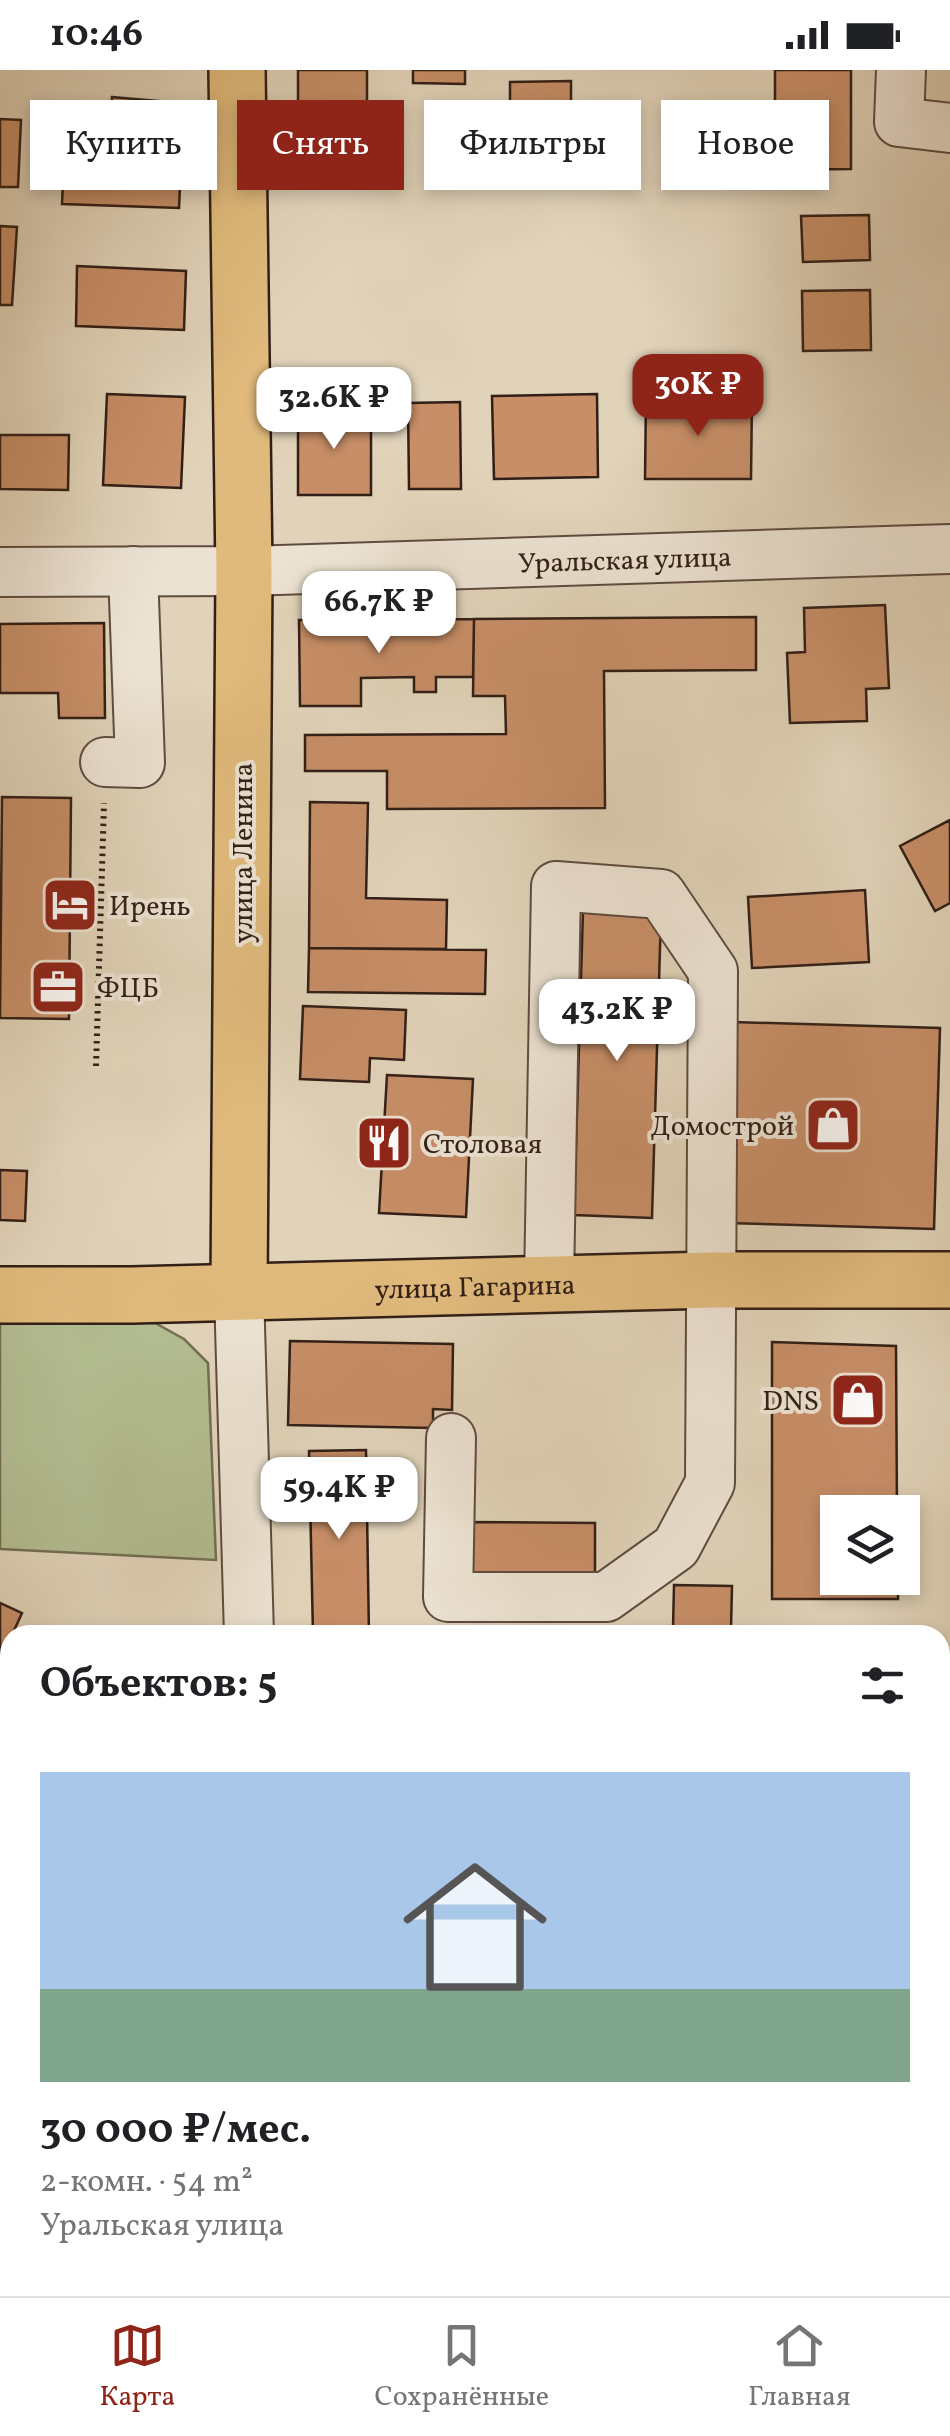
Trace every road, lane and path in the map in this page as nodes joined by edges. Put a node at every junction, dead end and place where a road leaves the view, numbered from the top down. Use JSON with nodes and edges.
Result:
{"nodes":[{"id":1,"x":236,"y":70,"type":"edge"},
{"id":2,"x":901,"y":70,"type":"edge"},
{"id":3,"x":950,"y":128,"type":"edge"},
{"id":4,"x":950,"y":549,"type":"edge"},
{"id":5,"x":133,"y":570,"type":"junction"},
{"id":6,"x":244,"y":570,"type":"junction"},
{"id":7,"x":0,"y":572,"type":"edge"},
{"id":8,"x":105,"y":762,"type":"joint"},
{"id":9,"x":96,"y":1066,"type":"dead end"},
{"id":10,"x":712,"y":1280,"type":"junction"},
{"id":11,"x":950,"y":1280,"type":"edge"},
{"id":12,"x":550,"y":1284,"type":"junction"},
{"id":13,"x":239,"y":1292,"type":"junction"},
{"id":14,"x":0,"y":1295,"type":"edge"},
{"id":15,"x":451,"y":1438,"type":"dead end"},
{"id":16,"x":249,"y":1625,"type":"edge"}],
"edges":[{"from":1,"to":6,"type":"main road","name":"улица Ленина"},
{"from":2,"to":3,"type":"street"},
{"from":4,"to":6,"type":"street","name":"Уральская улица"},
{"from":5,"to":6,"type":"street","name":"Уральская улица"},
{"from":5,"to":7,"type":"street","name":"Уральская улица"},
{"from":5,"to":8,"type":"street"},
{"from":6,"to":13,"type":"main road","name":"улица Ленина"},
{"from":8,"to":9,"type":"path"},
{"from":10,"to":11,"type":"main road","name":"улица Гагарина"},
{"from":10,"to":12,"type":"main road","name":"улица Гагарина"},
{"from":10,"to":12,"type":"street"},
{"from":10,"to":15,"type":"street"},
{"from":12,"to":13,"type":"main road","name":"улица Гагарина"},
{"from":13,"to":14,"type":"main road","name":"улица Гагарина"},
{"from":13,"to":16,"type":"street","name":"улица Ленина"}]}
